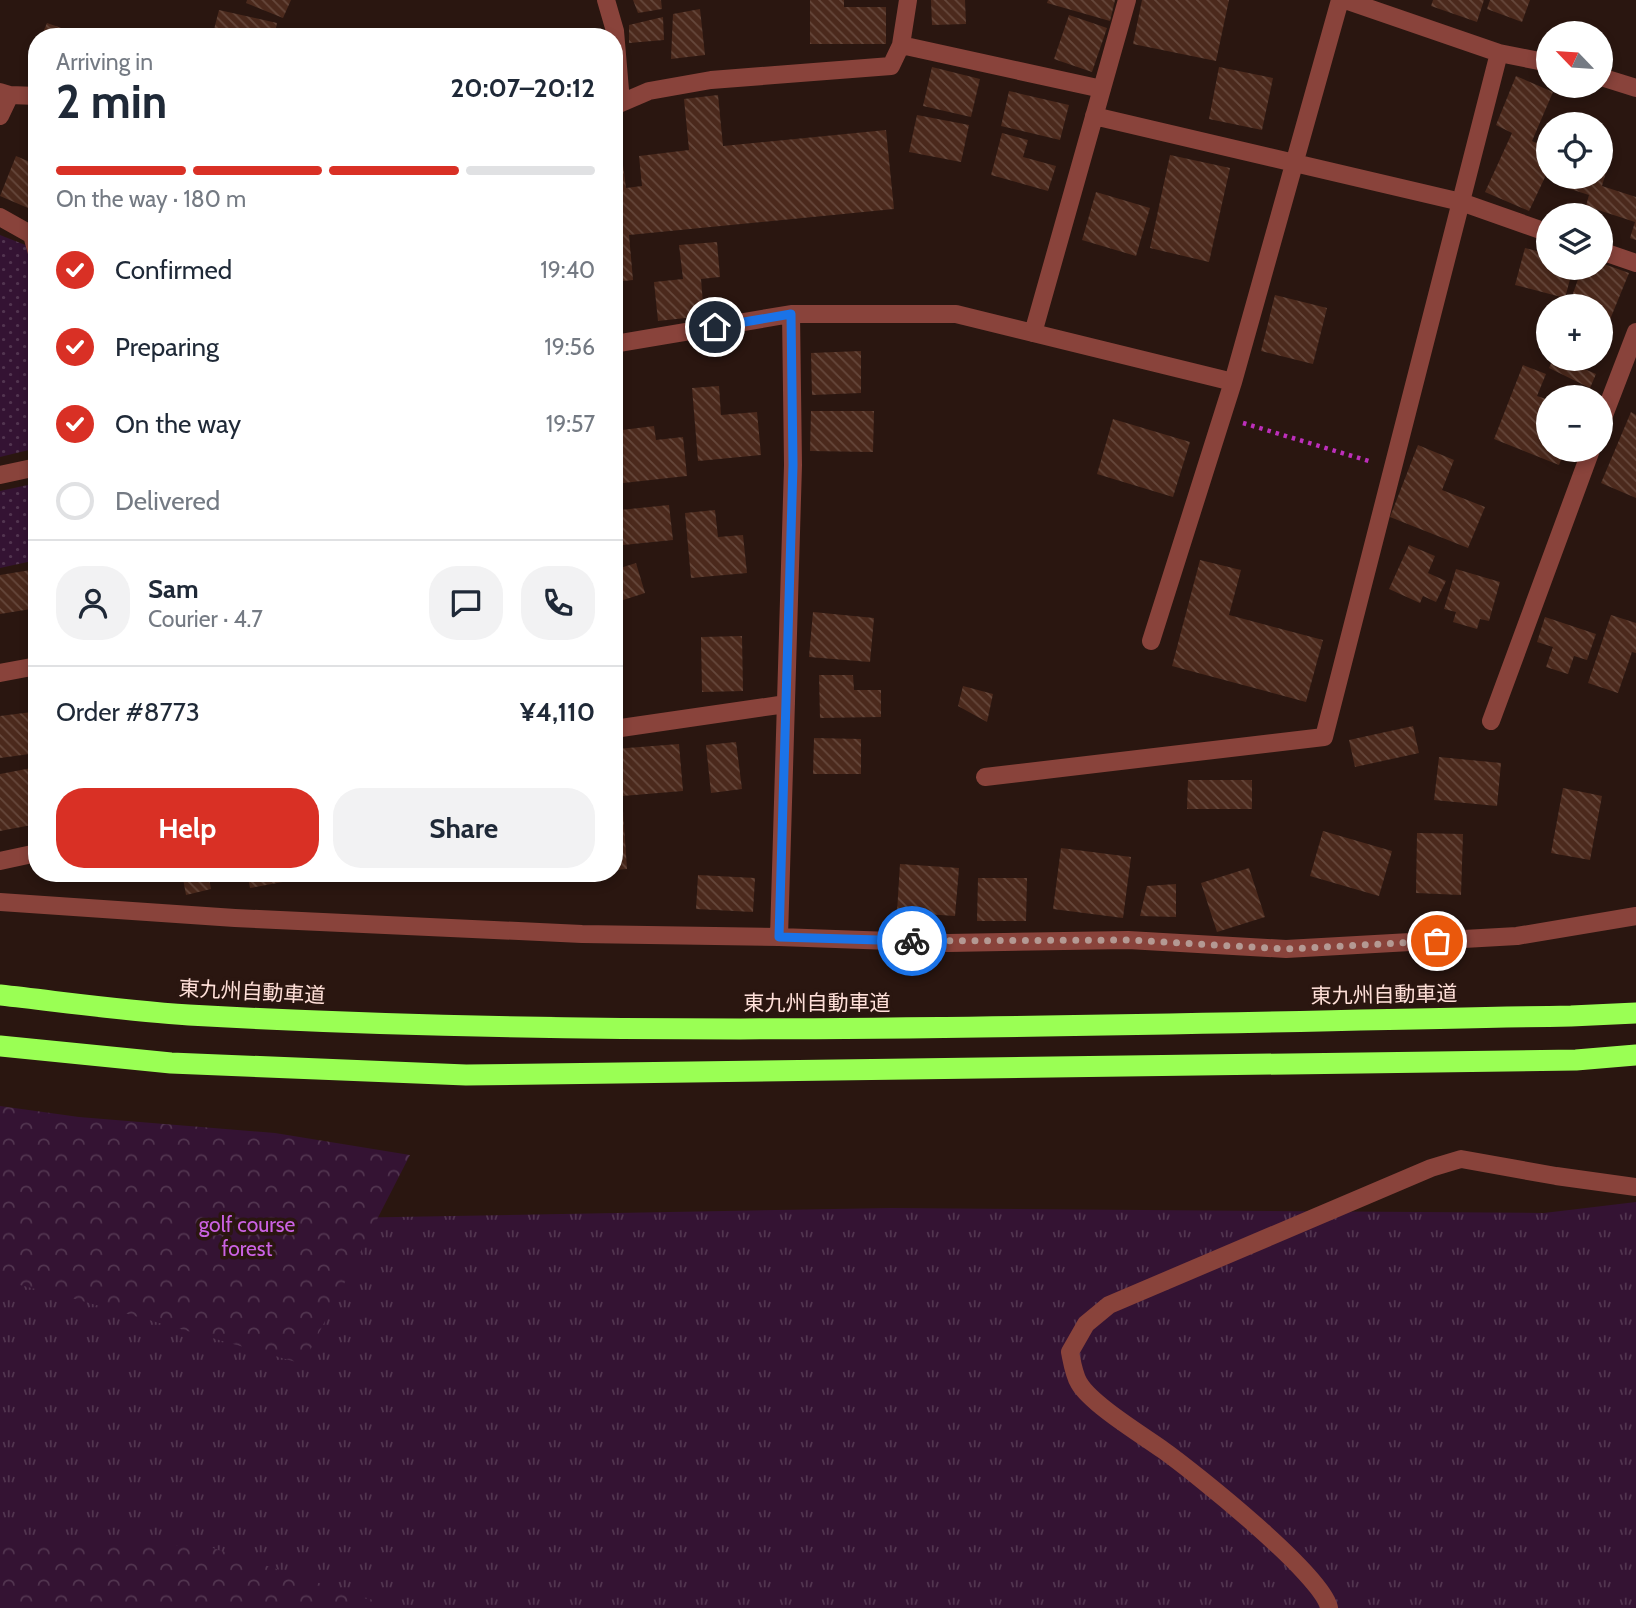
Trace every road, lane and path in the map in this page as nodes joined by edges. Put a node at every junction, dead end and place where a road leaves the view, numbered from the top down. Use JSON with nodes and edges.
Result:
{"nodes":[{"id":1,"x":606,"y":0,"type":"edge"},
{"id":2,"x":908,"y":0,"type":"edge"},
{"id":3,"x":1127,"y":0,"type":"edge"},
{"id":4,"x":1343,"y":0,"type":"edge"},
{"id":5,"x":614,"y":28,"type":"edge"},
{"id":6,"x":901,"y":45,"type":"junction"},
{"id":7,"x":1499,"y":53,"type":"junction"},
{"id":8,"x":1536,"y":60,"type":"edge"},
{"id":9,"x":1614,"y":81,"type":"edge"},
{"id":10,"x":1636,"y":88,"type":"edge"},
{"id":11,"x":1102,"y":89,"type":"junction"},
{"id":12,"x":5,"y":94,"type":"edge"},
{"id":13,"x":28,"y":95,"type":"edge"},
{"id":14,"x":623,"y":102,"type":"edge"},
{"id":15,"x":1094,"y":116,"type":"junction"},
{"id":16,"x":0,"y":117,"type":"edge"},
{"id":17,"x":1294,"y":163,"type":"junction"},
{"id":18,"x":1461,"y":202,"type":"junction"},
{"id":19,"x":0,"y":217,"type":"edge"},
{"id":20,"x":1536,"y":228,"type":"edge"},
{"id":21,"x":28,"y":233,"type":"edge"},
{"id":22,"x":1613,"y":255,"type":"edge"},
{"id":23,"x":1636,"y":264,"type":"edge"},
{"id":24,"x":791,"y":314,"type":"junction"},
{"id":25,"x":1636,"y":332,"type":"edge"},
{"id":26,"x":1033,"y":333,"type":"junction"},
{"id":27,"x":623,"y":342,"type":"edge"},
{"id":28,"x":1233,"y":382,"type":"junction"},
{"id":29,"x":1613,"y":392,"type":"edge"},
{"id":30,"x":1222,"y":417,"type":"junction"},
{"id":31,"x":1587,"y":462,"type":"edge"},
{"id":32,"x":1392,"y":468,"type":"junction"},
{"id":33,"x":28,"y":469,"type":"edge"},
{"id":34,"x":0,"y":475,"type":"edge"},
{"id":35,"x":1151,"y":641,"type":"dead end"},
{"id":36,"x":28,"y":668,"type":"edge"},
{"id":37,"x":0,"y":673,"type":"edge"},
{"id":38,"x":786,"y":704,"type":"junction"},
{"id":39,"x":1491,"y":721,"type":"dead end"},
{"id":40,"x":623,"y":728,"type":"edge"},
{"id":41,"x":985,"y":777,"type":"dead end"},
{"id":42,"x":28,"y":855,"type":"edge"},
{"id":43,"x":0,"y":861,"type":"edge"},
{"id":44,"x":0,"y":902,"type":"edge"},
{"id":45,"x":1636,"y":916,"type":"edge"},
{"id":46,"x":779,"y":937,"type":"junction"},
{"id":47,"x":0,"y":995,"type":"edge"},
{"id":48,"x":1636,"y":1013,"type":"edge"},
{"id":49,"x":0,"y":1046,"type":"edge"},
{"id":50,"x":1636,"y":1055,"type":"edge"},
{"id":51,"x":1636,"y":1187,"type":"edge"},
{"id":52,"x":1329,"y":1608,"type":"edge"}],
"edges":[{"from":1,"to":5,"type":"street"},
{"from":2,"to":6,"type":"street"},
{"from":3,"to":11,"type":"street"},
{"from":4,"to":7,"type":"street"},
{"from":4,"to":17,"type":"street"},
{"from":6,"to":11,"type":"street"},
{"from":6,"to":14,"type":"street"},
{"from":7,"to":8,"type":"street"},
{"from":7,"to":18,"type":"street"},
{"from":9,"to":10,"type":"street"},
{"from":11,"to":15,"type":"street"},
{"from":12,"to":13,"type":"street"},
{"from":12,"to":16,"type":"street"},
{"from":15,"to":17,"type":"street"},
{"from":15,"to":26,"type":"street"},
{"from":17,"to":18,"type":"street"},
{"from":17,"to":28,"type":"street"},
{"from":18,"to":20,"type":"street"},
{"from":18,"to":32,"type":"street"},
{"from":19,"to":21,"type":"street"},
{"from":22,"to":23,"type":"street"},
{"from":24,"to":26,"type":"street"},
{"from":24,"to":27,"type":"street"},
{"from":24,"to":38,"type":"street"},
{"from":25,"to":29,"type":"street"},
{"from":26,"to":28,"type":"street"},
{"from":28,"to":30,"type":"street"},
{"from":30,"to":32,"type":"path"},
{"from":30,"to":35,"type":"street"},
{"from":31,"to":39,"type":"street"},
{"from":32,"to":41,"type":"street"},
{"from":33,"to":34,"type":"street"},
{"from":36,"to":37,"type":"street"},
{"from":38,"to":40,"type":"street"},
{"from":38,"to":46,"type":"street"},
{"from":42,"to":43,"type":"street"},
{"from":44,"to":46,"type":"street"},
{"from":45,"to":46,"type":"street"},
{"from":47,"to":48,"type":"highway","name":"東九州自動車道"},
{"from":49,"to":50,"type":"highway"},
{"from":51,"to":52,"type":"street"}]}
